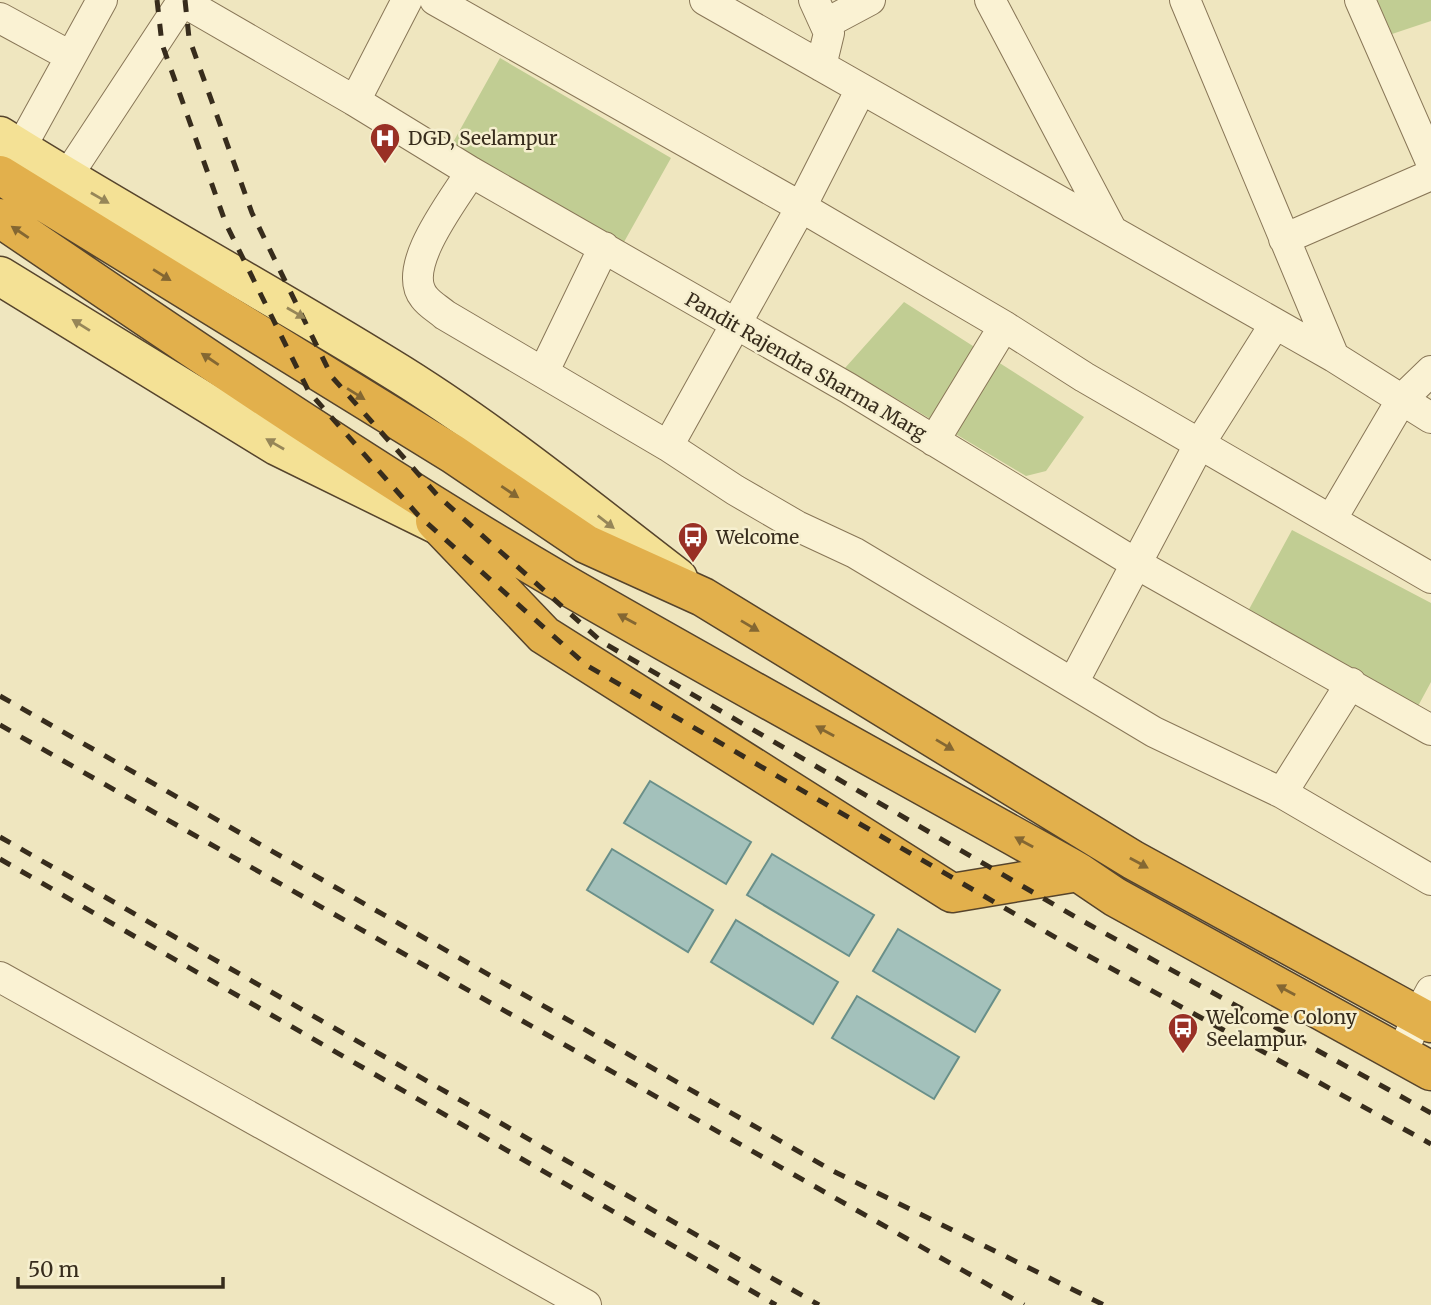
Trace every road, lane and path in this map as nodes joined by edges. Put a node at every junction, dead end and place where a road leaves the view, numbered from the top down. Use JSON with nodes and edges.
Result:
{"nodes":[{"id":1,"x":102,"y":0,"type":"edge"},
{"id":2,"x":183,"y":0,"type":"edge"},
{"id":3,"x":407,"y":0,"type":"edge"},
{"id":4,"x":435,"y":0,"type":"edge"},
{"id":5,"x":705,"y":0,"type":"edge"},
{"id":6,"x":870,"y":0,"type":"edge"},
{"id":7,"x":990,"y":0,"type":"edge"},
{"id":8,"x":1185,"y":0,"type":"edge"},
{"id":9,"x":1360,"y":0,"type":"edge"},
{"id":10,"x":820,"y":12,"type":"edge"},
{"id":11,"x":0,"y":18,"type":"edge"},
{"id":12,"x":70,"y":56,"type":"junction"},
{"id":13,"x":821,"y":66,"type":"junction"},
{"id":14,"x":861,"y":89,"type":"junction"},
{"id":15,"x":355,"y":101,"type":"junction"},
{"id":16,"x":7,"y":153,"type":"edge"},
{"id":17,"x":1431,"y":162,"type":"edge"},
{"id":18,"x":471,"y":172,"type":"junction"},
{"id":19,"x":1431,"y":175,"type":"edge"},
{"id":20,"x":65,"y":178,"type":"junction"},
{"id":21,"x":801,"y":207,"type":"junction"},
{"id":22,"x":0,"y":218,"type":"edge"},
{"id":23,"x":1111,"y":229,"type":"junction"},
{"id":24,"x":1284,"y":239,"type":"junction"},
{"id":25,"x":604,"y":247,"type":"junction"},
{"id":26,"x":0,"y":275,"type":"edge"},
{"id":27,"x":1275,"y":324,"type":"junction"},
{"id":28,"x":737,"y":326,"type":"junction"},
{"id":29,"x":1004,"y":327,"type":"junction"},
{"id":30,"x":1334,"y":357,"type":"junction"},
{"id":31,"x":544,"y":371,"type":"junction"},
{"id":32,"x":1431,"y":371,"type":"edge"},
{"id":33,"x":1402,"y":400,"type":"junction"},
{"id":34,"x":1431,"y":418,"type":"edge"},
{"id":35,"x":934,"y":441,"type":"junction"},
{"id":36,"x":1200,"y":443,"type":"junction"},
{"id":37,"x":668,"y":446,"type":"junction"},
{"id":38,"x":321,"y":450,"type":"junction"},
{"id":39,"x":399,"y":482,"type":"junction"},
{"id":40,"x":1331,"y":520,"type":"junction"},
{"id":41,"x":440,"y":526,"type":"junction"},
{"id":42,"x":1135,"y":563,"type":"junction"},
{"id":43,"x":1431,"y":578,"type":"edge"},
{"id":44,"x":557,"y":580,"type":"junction"},
{"id":45,"x":703,"y":597,"type":"junction"},
{"id":46,"x":1351,"y":682,"type":"junction"},
{"id":47,"x":1073,"y":683,"type":"junction"},
{"id":48,"x":1431,"y":730,"type":"edge"},
{"id":49,"x":1282,"y":793,"type":"junction"},
{"id":50,"x":1078,"y":872,"type":"junction"},
{"id":51,"x":1431,"y":880,"type":"edge"},
{"id":52,"x":0,"y":977,"type":"edge"},
{"id":53,"x":1427,"y":1009,"type":"edge"},
{"id":54,"x":1417,"y":1062,"type":"edge"},
{"id":55,"x":586,"y":1305,"type":"edge"}],
"edges":[{"from":1,"to":12,"type":"street"},
{"from":2,"to":15,"type":"street","name":"Pandit Rajendra Sharma Marg"},
{"from":2,"to":20,"type":"street"},
{"from":3,"to":15,"type":"street"},
{"from":4,"to":21,"type":"street"},
{"from":5,"to":13,"type":"street"},
{"from":6,"to":10,"type":"street"},
{"from":7,"to":23,"type":"street"},
{"from":8,"to":24,"type":"street"},
{"from":9,"to":17,"type":"street"},
{"from":10,"to":13,"type":"street"},
{"from":11,"to":12,"type":"street"},
{"from":12,"to":16,"type":"street"},
{"from":13,"to":14,"type":"street"},
{"from":14,"to":21,"type":"street"},
{"from":14,"to":23,"type":"street"},
{"from":15,"to":18,"type":"street","name":"Pandit Rajendra Sharma Marg"},
{"from":16,"to":20,"type":"main road"},
{"from":16,"to":45,"type":"highway","one_way":true},
{"from":18,"to":25,"type":"street","name":"Pandit Rajendra Sharma Marg"},
{"from":18,"to":31,"type":"street"},
{"from":19,"to":24,"type":"street"},
{"from":20,"to":45,"type":"main road","one_way":true},
{"from":21,"to":28,"type":"street"},
{"from":21,"to":29,"type":"street"},
{"from":38,"to":22,"type":"highway","one_way":true},
{"from":23,"to":27,"type":"street"},
{"from":24,"to":30,"type":"street"},
{"from":25,"to":28,"type":"street","name":"Pandit Rajendra Sharma Marg"},
{"from":25,"to":31,"type":"street"},
{"from":38,"to":26,"type":"main road","one_way":true},
{"from":27,"to":30,"type":"street"},
{"from":27,"to":36,"type":"street"},
{"from":28,"to":35,"type":"street","name":"Pandit Rajendra Sharma Marg"},
{"from":28,"to":37,"type":"street"},
{"from":29,"to":35,"type":"street"},
{"from":29,"to":36,"type":"street"},
{"from":30,"to":33,"type":"street"},
{"from":31,"to":37,"type":"street"},
{"from":32,"to":33,"type":"street"},
{"from":33,"to":34,"type":"street"},
{"from":33,"to":40,"type":"street"},
{"from":35,"to":42,"type":"street","name":"Pandit Rajendra Sharma Marg"},
{"from":36,"to":40,"type":"street"},
{"from":36,"to":42,"type":"street"},
{"from":37,"to":47,"type":"street"},
{"from":38,"to":39,"type":"highway"},
{"from":38,"to":41,"type":"main road"},
{"from":39,"to":41,"type":"highway"},
{"from":39,"to":44,"type":"highway"},
{"from":40,"to":43,"type":"street"},
{"from":41,"to":44,"type":"main road"},
{"from":41,"to":50,"type":"highway"},
{"from":42,"to":46,"type":"street","name":"Pandit Rajendra Sharma Marg"},
{"from":42,"to":47,"type":"street"},
{"from":50,"to":44,"type":"highway","one_way":true},
{"from":45,"to":53,"type":"highway","one_way":true},
{"from":46,"to":48,"type":"street","name":"Pandit Rajendra Sharma Marg"},
{"from":46,"to":49,"type":"street"},
{"from":47,"to":49,"type":"street"},
{"from":49,"to":51,"type":"street"},
{"from":54,"to":50,"type":"highway","one_way":true},
{"from":52,"to":55,"type":"street"},
{"from":53,"to":54,"type":"street"}]}
